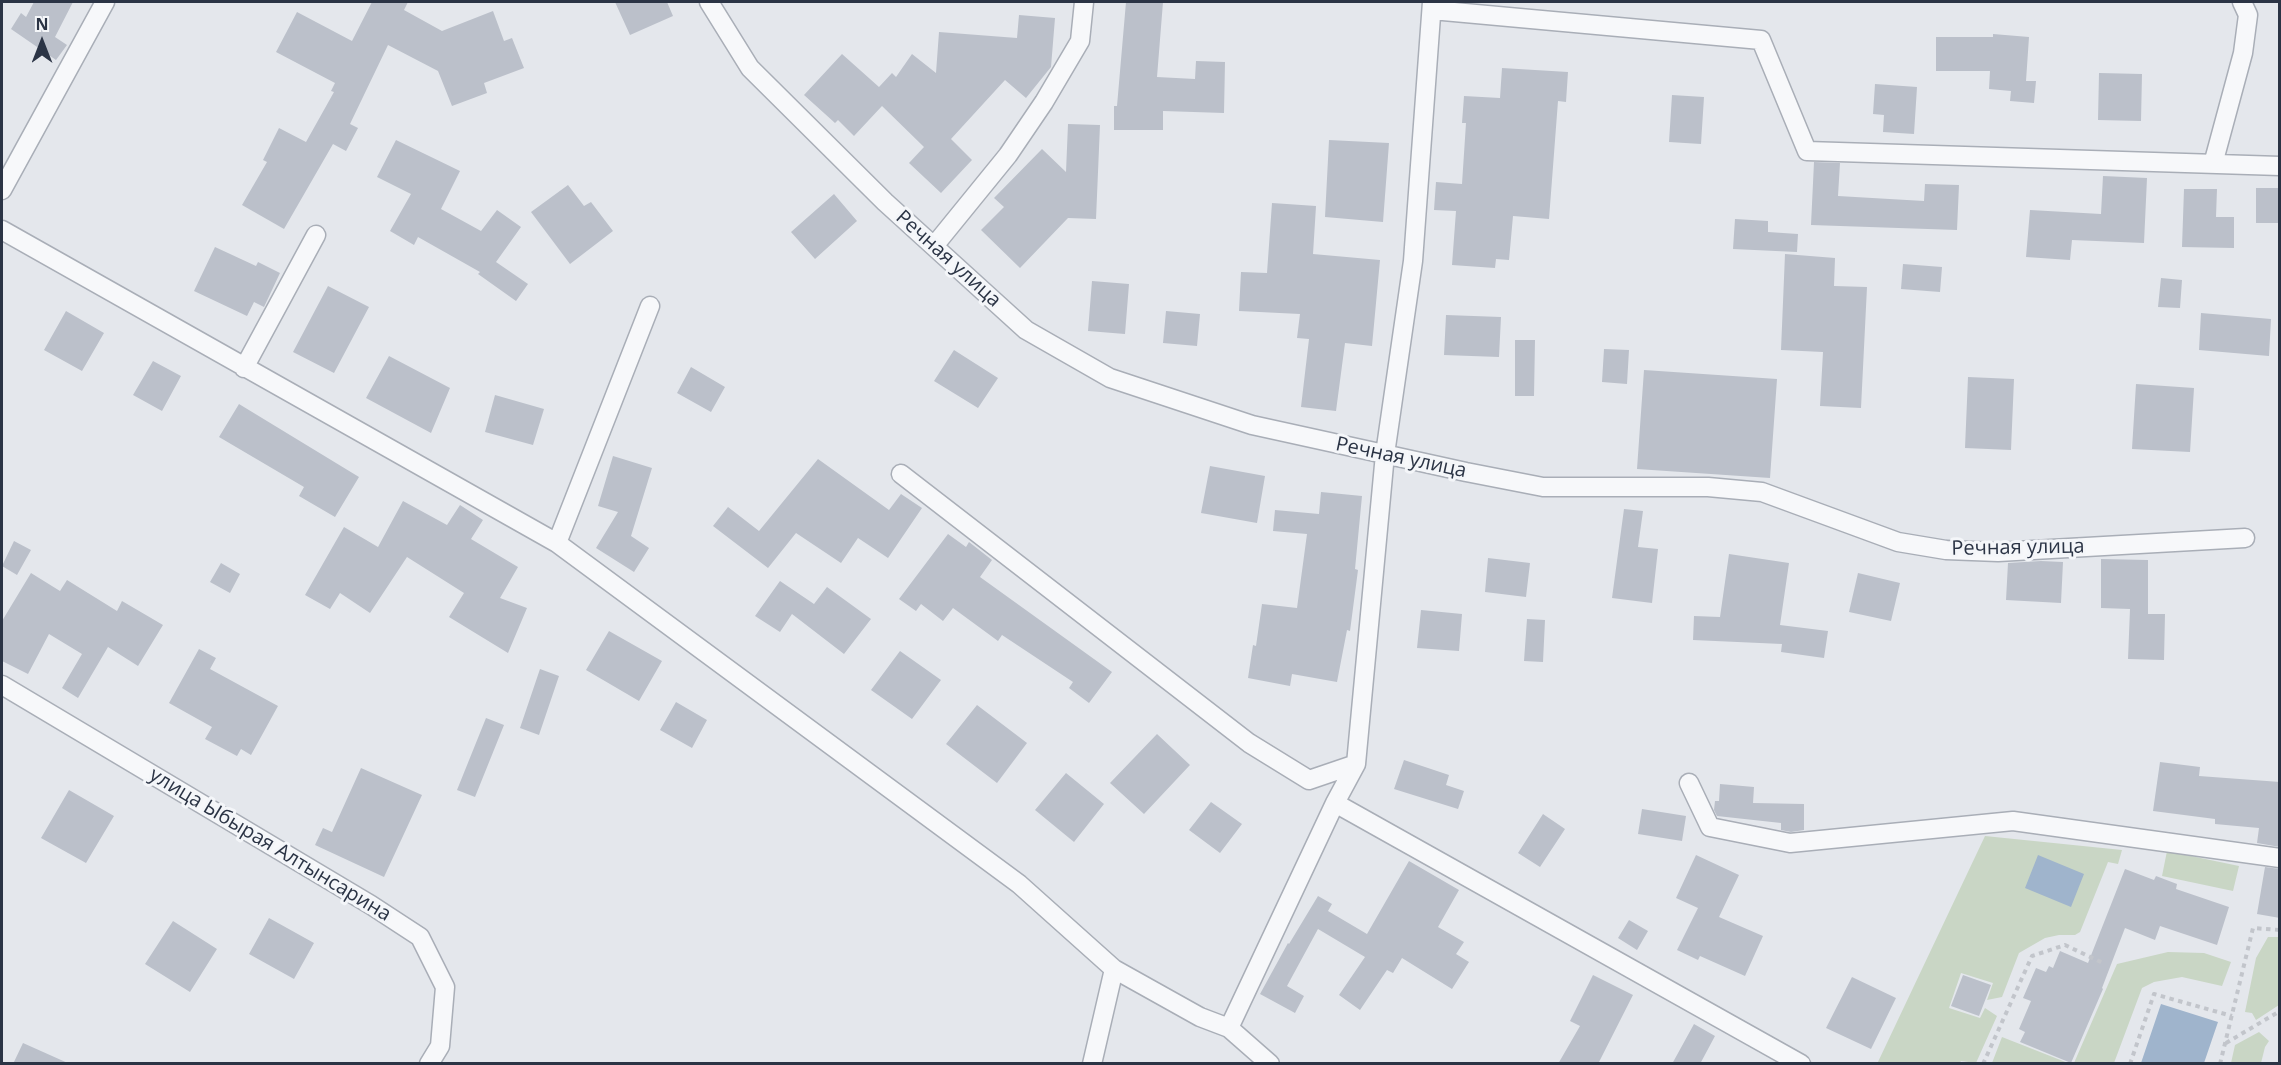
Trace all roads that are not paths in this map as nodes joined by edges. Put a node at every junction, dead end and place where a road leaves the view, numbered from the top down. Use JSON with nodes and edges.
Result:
{"nodes":[{"id":1,"x":105,"y":2,"type":"edge"},
{"id":2,"x":709,"y":2,"type":"edge"},
{"id":3,"x":1084,"y":2,"type":"edge"},
{"id":4,"x":2242,"y":2,"type":"edge"},
{"id":5,"x":1432,"y":6,"type":"edge"},
{"id":6,"x":2213,"y":164,"type":"junction"},
{"id":7,"x":2280,"y":166,"type":"edge"},
{"id":8,"x":2,"y":190,"type":"edge"},
{"id":9,"x":2,"y":230,"type":"edge"},
{"id":10,"x":316,"y":235,"type":"dead end"},
{"id":11,"x":934,"y":246,"type":"junction"},
{"id":12,"x":650,"y":306,"type":"dead end"},
{"id":13,"x":244,"y":368,"type":"junction"},
{"id":14,"x":1385,"y":454,"type":"junction"},
{"id":15,"x":901,"y":474,"type":"dead end"},
{"id":16,"x":2245,"y":538,"type":"dead end"},
{"id":17,"x":557,"y":543,"type":"junction"},
{"id":18,"x":2,"y":686,"type":"edge"},
{"id":19,"x":1356,"y":764,"type":"junction"},
{"id":20,"x":1689,"y":783,"type":"dead end"},
{"id":21,"x":1335,"y":803,"type":"junction"},
{"id":22,"x":2280,"y":858,"type":"edge"},
{"id":23,"x":1114,"y":969,"type":"junction"},
{"id":24,"x":1229,"y":1028,"type":"junction"},
{"id":25,"x":429,"y":1064,"type":"edge"},
{"id":26,"x":1092,"y":1064,"type":"edge"},
{"id":27,"x":1270,"y":1064,"type":"edge"},
{"id":28,"x":1801,"y":1064,"type":"edge"}],
"edges":[{"from":1,"to":8,"type":"street"},
{"from":2,"to":11,"type":"street","name":"Речная улица"},
{"from":3,"to":11,"type":"street"},
{"from":4,"to":6,"type":"street"},
{"from":5,"to":6,"type":"street"},
{"from":5,"to":14,"type":"street"},
{"from":6,"to":7,"type":"street"},
{"from":9,"to":13,"type":"street"},
{"from":10,"to":13,"type":"street"},
{"from":11,"to":14,"type":"street","name":"Речная улица"},
{"from":12,"to":17,"type":"street"},
{"from":13,"to":17,"type":"street"},
{"from":14,"to":16,"type":"street","name":"Речная улица"},
{"from":14,"to":19,"type":"street"},
{"from":15,"to":19,"type":"street"},
{"from":17,"to":23,"type":"street"},
{"from":18,"to":25,"type":"street","name":"улица Ыбырая Алтынсарина"},
{"from":19,"to":21,"type":"street"},
{"from":20,"to":22,"type":"street"},
{"from":21,"to":24,"type":"street"},
{"from":21,"to":28,"type":"street"},
{"from":23,"to":24,"type":"street"},
{"from":23,"to":26,"type":"street"},
{"from":24,"to":27,"type":"street"}]}
